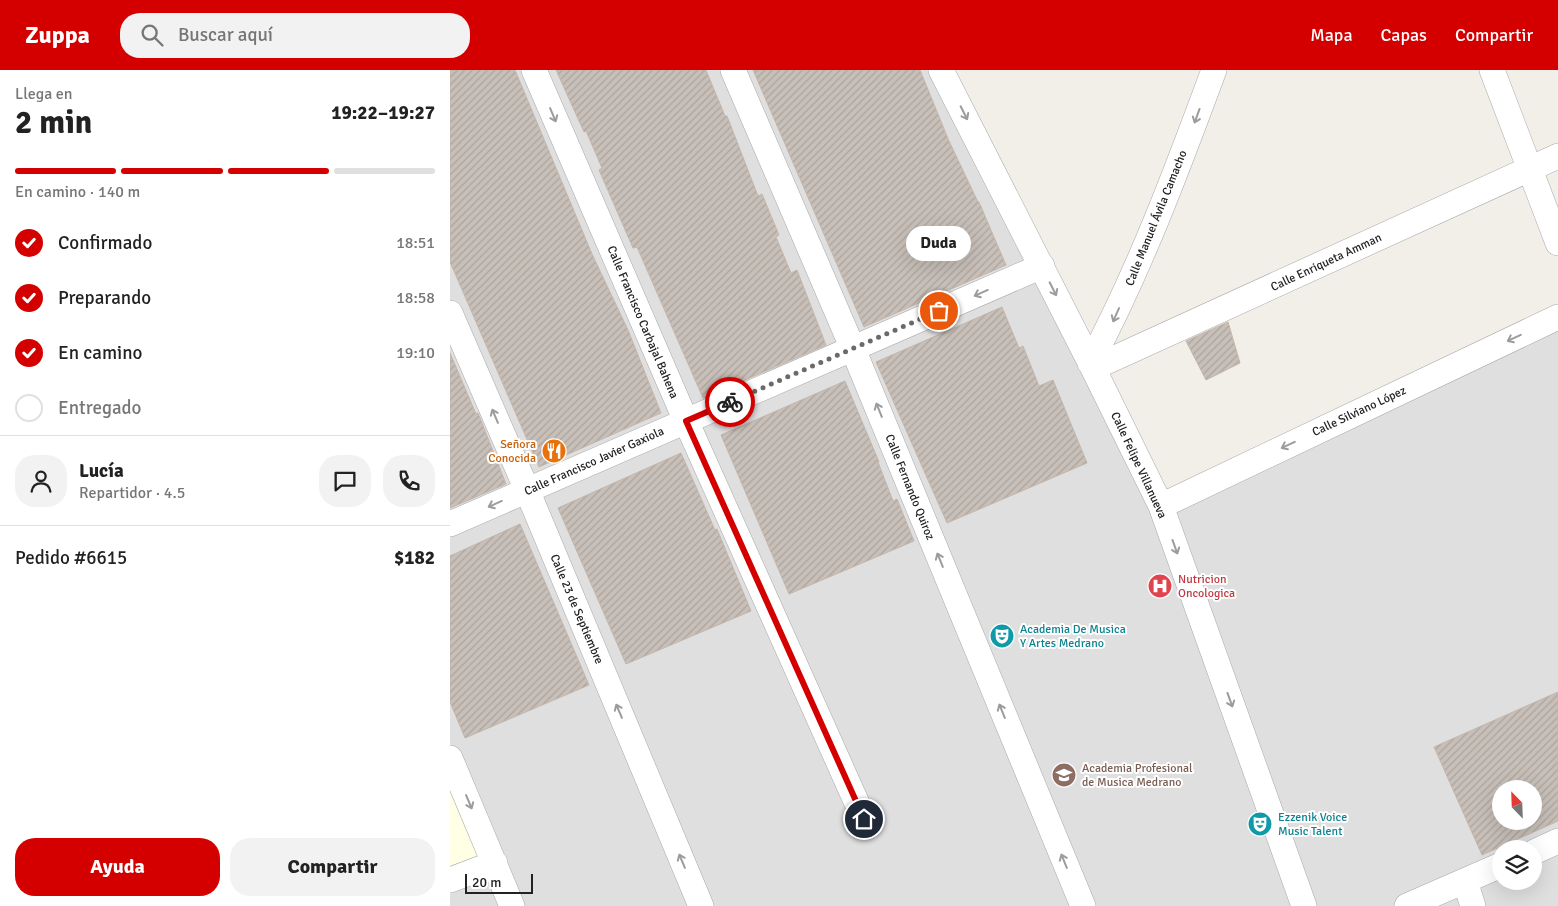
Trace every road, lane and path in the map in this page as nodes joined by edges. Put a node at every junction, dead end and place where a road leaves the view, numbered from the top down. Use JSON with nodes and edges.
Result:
{"nodes":[{"id":1,"x":534,"y":70,"type":"edge"},
{"id":2,"x":733,"y":70,"type":"edge"},
{"id":3,"x":941,"y":70,"type":"edge"},
{"id":4,"x":1214,"y":70,"type":"edge"},
{"id":5,"x":1492,"y":70,"type":"edge"},
{"id":6,"x":1558,"y":156,"type":"edge"},
{"id":7,"x":1529,"y":169,"type":"junction"},
{"id":8,"x":1558,"y":243,"type":"edge"},
{"id":9,"x":1042,"y":266,"type":"junction"},
{"id":10,"x":450,"y":313,"type":"edge"},
{"id":11,"x":1558,"y":317,"type":"edge"},
{"id":12,"x":853,"y":349,"type":"junction"},
{"id":13,"x":1092,"y":366,"type":"junction"},
{"id":14,"x":686,"y":421,"type":"junction"},
{"id":15,"x":527,"y":490,"type":"junction"},
{"id":16,"x":1161,"y":506,"type":"junction"},
{"id":17,"x":450,"y":524,"type":"edge"},
{"id":18,"x":450,"y":758,"type":"edge"},
{"id":19,"x":864,"y":819,"type":"dead end"},
{"id":20,"x":1558,"y":841,"type":"edge"},
{"id":21,"x":1542,"y":848,"type":"edge"},
{"id":22,"x":494,"y":863,"type":"junction"},
{"id":23,"x":1492,"y":870,"type":"edge"},
{"id":24,"x":450,"y":880,"type":"edge"},
{"id":25,"x":1465,"y":881,"type":"junction"},
{"id":26,"x":512,"y":906,"type":"edge"},
{"id":27,"x":701,"y":906,"type":"edge"},
{"id":28,"x":1083,"y":906,"type":"edge"},
{"id":29,"x":1304,"y":906,"type":"edge"},
{"id":30,"x":1407,"y":906,"type":"edge"},
{"id":31,"x":1473,"y":906,"type":"edge"}],
"edges":[{"from":1,"to":14,"type":"street","name":"Calle Francisco Carbajal Bahena","one_way":true},
{"from":2,"to":12,"type":"street","name":"Calle Fernando Quiroz"},
{"from":3,"to":9,"type":"street","name":"Calle Felipe Villanueva","one_way":true},
{"from":4,"to":13,"type":"street","name":"Calle Manuel Ávila Camacho","one_way":true},
{"from":5,"to":7,"type":"street"},
{"from":6,"to":7,"type":"street","name":"Calle Enriqueta Amman"},
{"from":7,"to":8,"type":"street"},
{"from":7,"to":13,"type":"street","name":"Calle Enriqueta Amman"},
{"from":9,"to":12,"type":"street","name":"Calle Francisco Javier Gaxiola","one_way":true},
{"from":9,"to":13,"type":"street","name":"Calle Felipe Villanueva","one_way":true},
{"from":15,"to":10,"type":"street","name":"Calle 23 de Septiembre","one_way":true},
{"from":11,"to":16,"type":"street","name":"Calle Silviano López","one_way":true},
{"from":12,"to":14,"type":"street","name":"Calle Francisco Javier Gaxiola"},
{"from":28,"to":12,"type":"street","name":"Calle Fernando Quiroz","one_way":true},
{"from":13,"to":16,"type":"street","name":"Calle Felipe Villanueva"},
{"from":14,"to":15,"type":"street","name":"Calle Francisco Javier Gaxiola"},
{"from":14,"to":19,"type":"street","name":"Calle Francisco Carbajal Bahena"},
{"from":15,"to":17,"type":"street","name":"Calle Francisco Javier Gaxiola","one_way":true},
{"from":27,"to":15,"type":"street","name":"Calle 23 de Septiembre","one_way":true},
{"from":16,"to":29,"type":"street","name":"Calle Felipe Villanueva","one_way":true},
{"from":18,"to":22,"type":"street","one_way":true},
{"from":20,"to":21,"type":"street"},
{"from":22,"to":24,"type":"street"},
{"from":22,"to":26,"type":"street"},
{"from":23,"to":25,"type":"street"},
{"from":25,"to":30,"type":"street"},
{"from":25,"to":31,"type":"street"}]}
